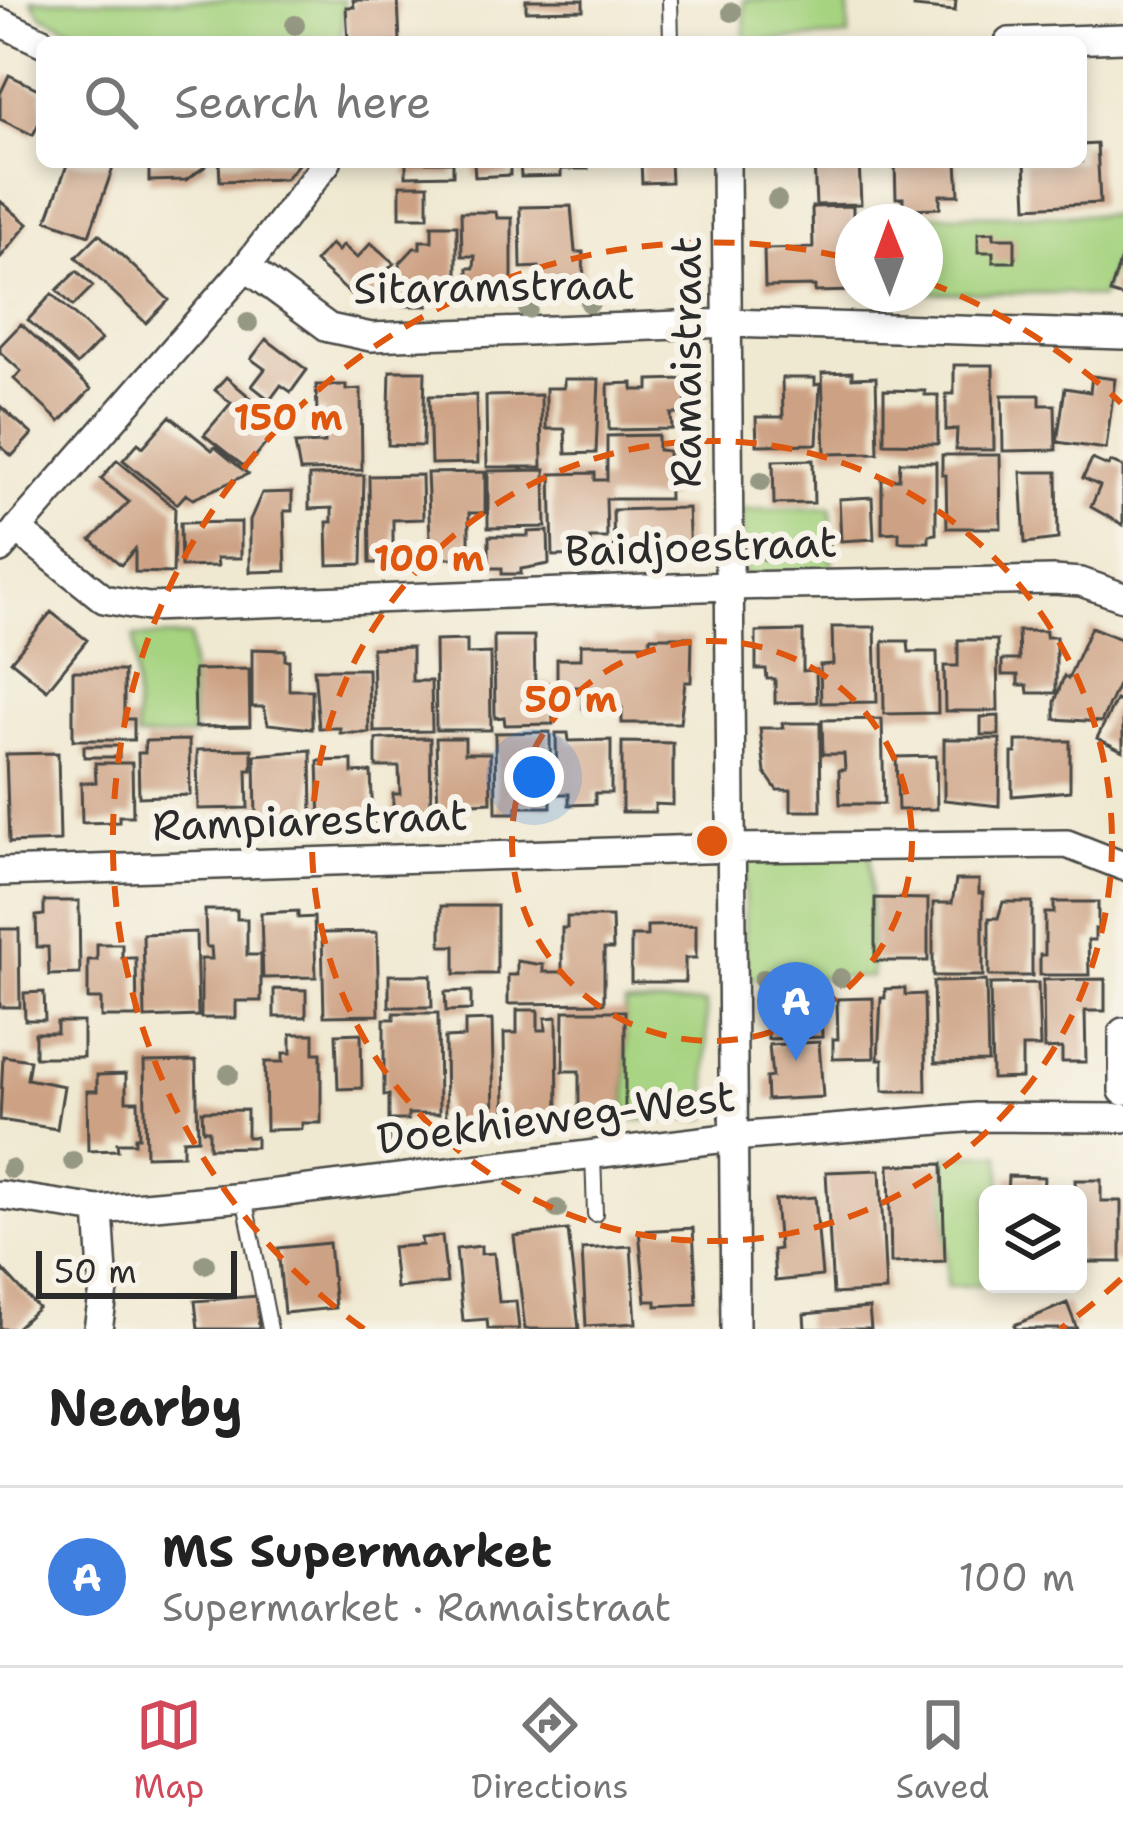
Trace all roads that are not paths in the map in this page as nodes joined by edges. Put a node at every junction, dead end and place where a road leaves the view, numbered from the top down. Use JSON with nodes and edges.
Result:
{"nodes":[{"id":1,"x":670,"y":0,"type":"edge"},
{"id":2,"x":0,"y":22,"type":"edge"},
{"id":3,"x":671,"y":36,"type":"edge"},
{"id":4,"x":1123,"y":38,"type":"edge"},
{"id":5,"x":36,"y":39,"type":"edge"},
{"id":6,"x":1087,"y":39,"type":"edge"},
{"id":7,"x":322,"y":168,"type":"edge"},
{"id":8,"x":726,"y":168,"type":"edge"},
{"id":9,"x":247,"y":267,"type":"junction"},
{"id":10,"x":728,"y":323,"type":"junction"},
{"id":11,"x":1123,"y":334,"type":"edge"},
{"id":12,"x":8,"y":539,"type":"edge"},
{"id":13,"x":729,"y":586,"type":"junction"},
{"id":14,"x":1123,"y":597,"type":"edge"},
{"id":15,"x":732,"y":848,"type":"junction"},
{"id":16,"x":1123,"y":866,"type":"edge"},
{"id":17,"x":0,"y":872,"type":"edge"},
{"id":18,"x":1123,"y":1032,"type":"edge"},
{"id":19,"x":1123,"y":1091,"type":"edge"},
{"id":20,"x":1123,"y":1118,"type":"edge"},
{"id":21,"x":734,"y":1137,"type":"junction"},
{"id":22,"x":592,"y":1155,"type":"junction"},
{"id":23,"x":0,"y":1195,"type":"edge"},
{"id":24,"x":244,"y":1197,"type":"junction"},
{"id":25,"x":99,"y":1210,"type":"junction"},
{"id":26,"x":596,"y":1214,"type":"dead end"},
{"id":27,"x":98,"y":1329,"type":"edge"},
{"id":28,"x":270,"y":1329,"type":"edge"},
{"id":29,"x":735,"y":1329,"type":"edge"}],
"edges":[{"from":1,"to":3,"type":"lane"},
{"from":2,"to":5,"type":"street"},
{"from":4,"to":6,"type":"street"},
{"from":7,"to":9,"type":"street"},
{"from":8,"to":10,"type":"street","name":"Ramaistraat"},
{"from":9,"to":10,"type":"street","name":"Sitaramstraat"},
{"from":9,"to":12,"type":"street"},
{"from":10,"to":11,"type":"street","name":"Sitaramstraat"},
{"from":10,"to":13,"type":"street","name":"Ramaistraat"},
{"from":12,"to":13,"type":"street","name":"Baidjoestraat"},
{"from":13,"to":14,"type":"street","name":"Baidjoestraat"},
{"from":13,"to":15,"type":"street","name":"Ramaistraat"},
{"from":15,"to":16,"type":"street","name":"Rampiarestraat"},
{"from":15,"to":17,"type":"street","name":"Rampiarestraat"},
{"from":15,"to":21,"type":"street","name":"Ramaistraat"},
{"from":18,"to":19,"type":"street"},
{"from":20,"to":21,"type":"street","name":"Doekhieweg-West"},
{"from":21,"to":22,"type":"street","name":"Doekhieweg-West"},
{"from":21,"to":29,"type":"street","name":"Ramaistraat"},
{"from":22,"to":24,"type":"street","name":"Doekhieweg-West"},
{"from":22,"to":26,"type":"lane"},
{"from":23,"to":25,"type":"street","name":"Doekhieweg-West"},
{"from":24,"to":25,"type":"street","name":"Doekhieweg-West"},
{"from":24,"to":28,"type":"lane"},
{"from":25,"to":27,"type":"street"}]}
